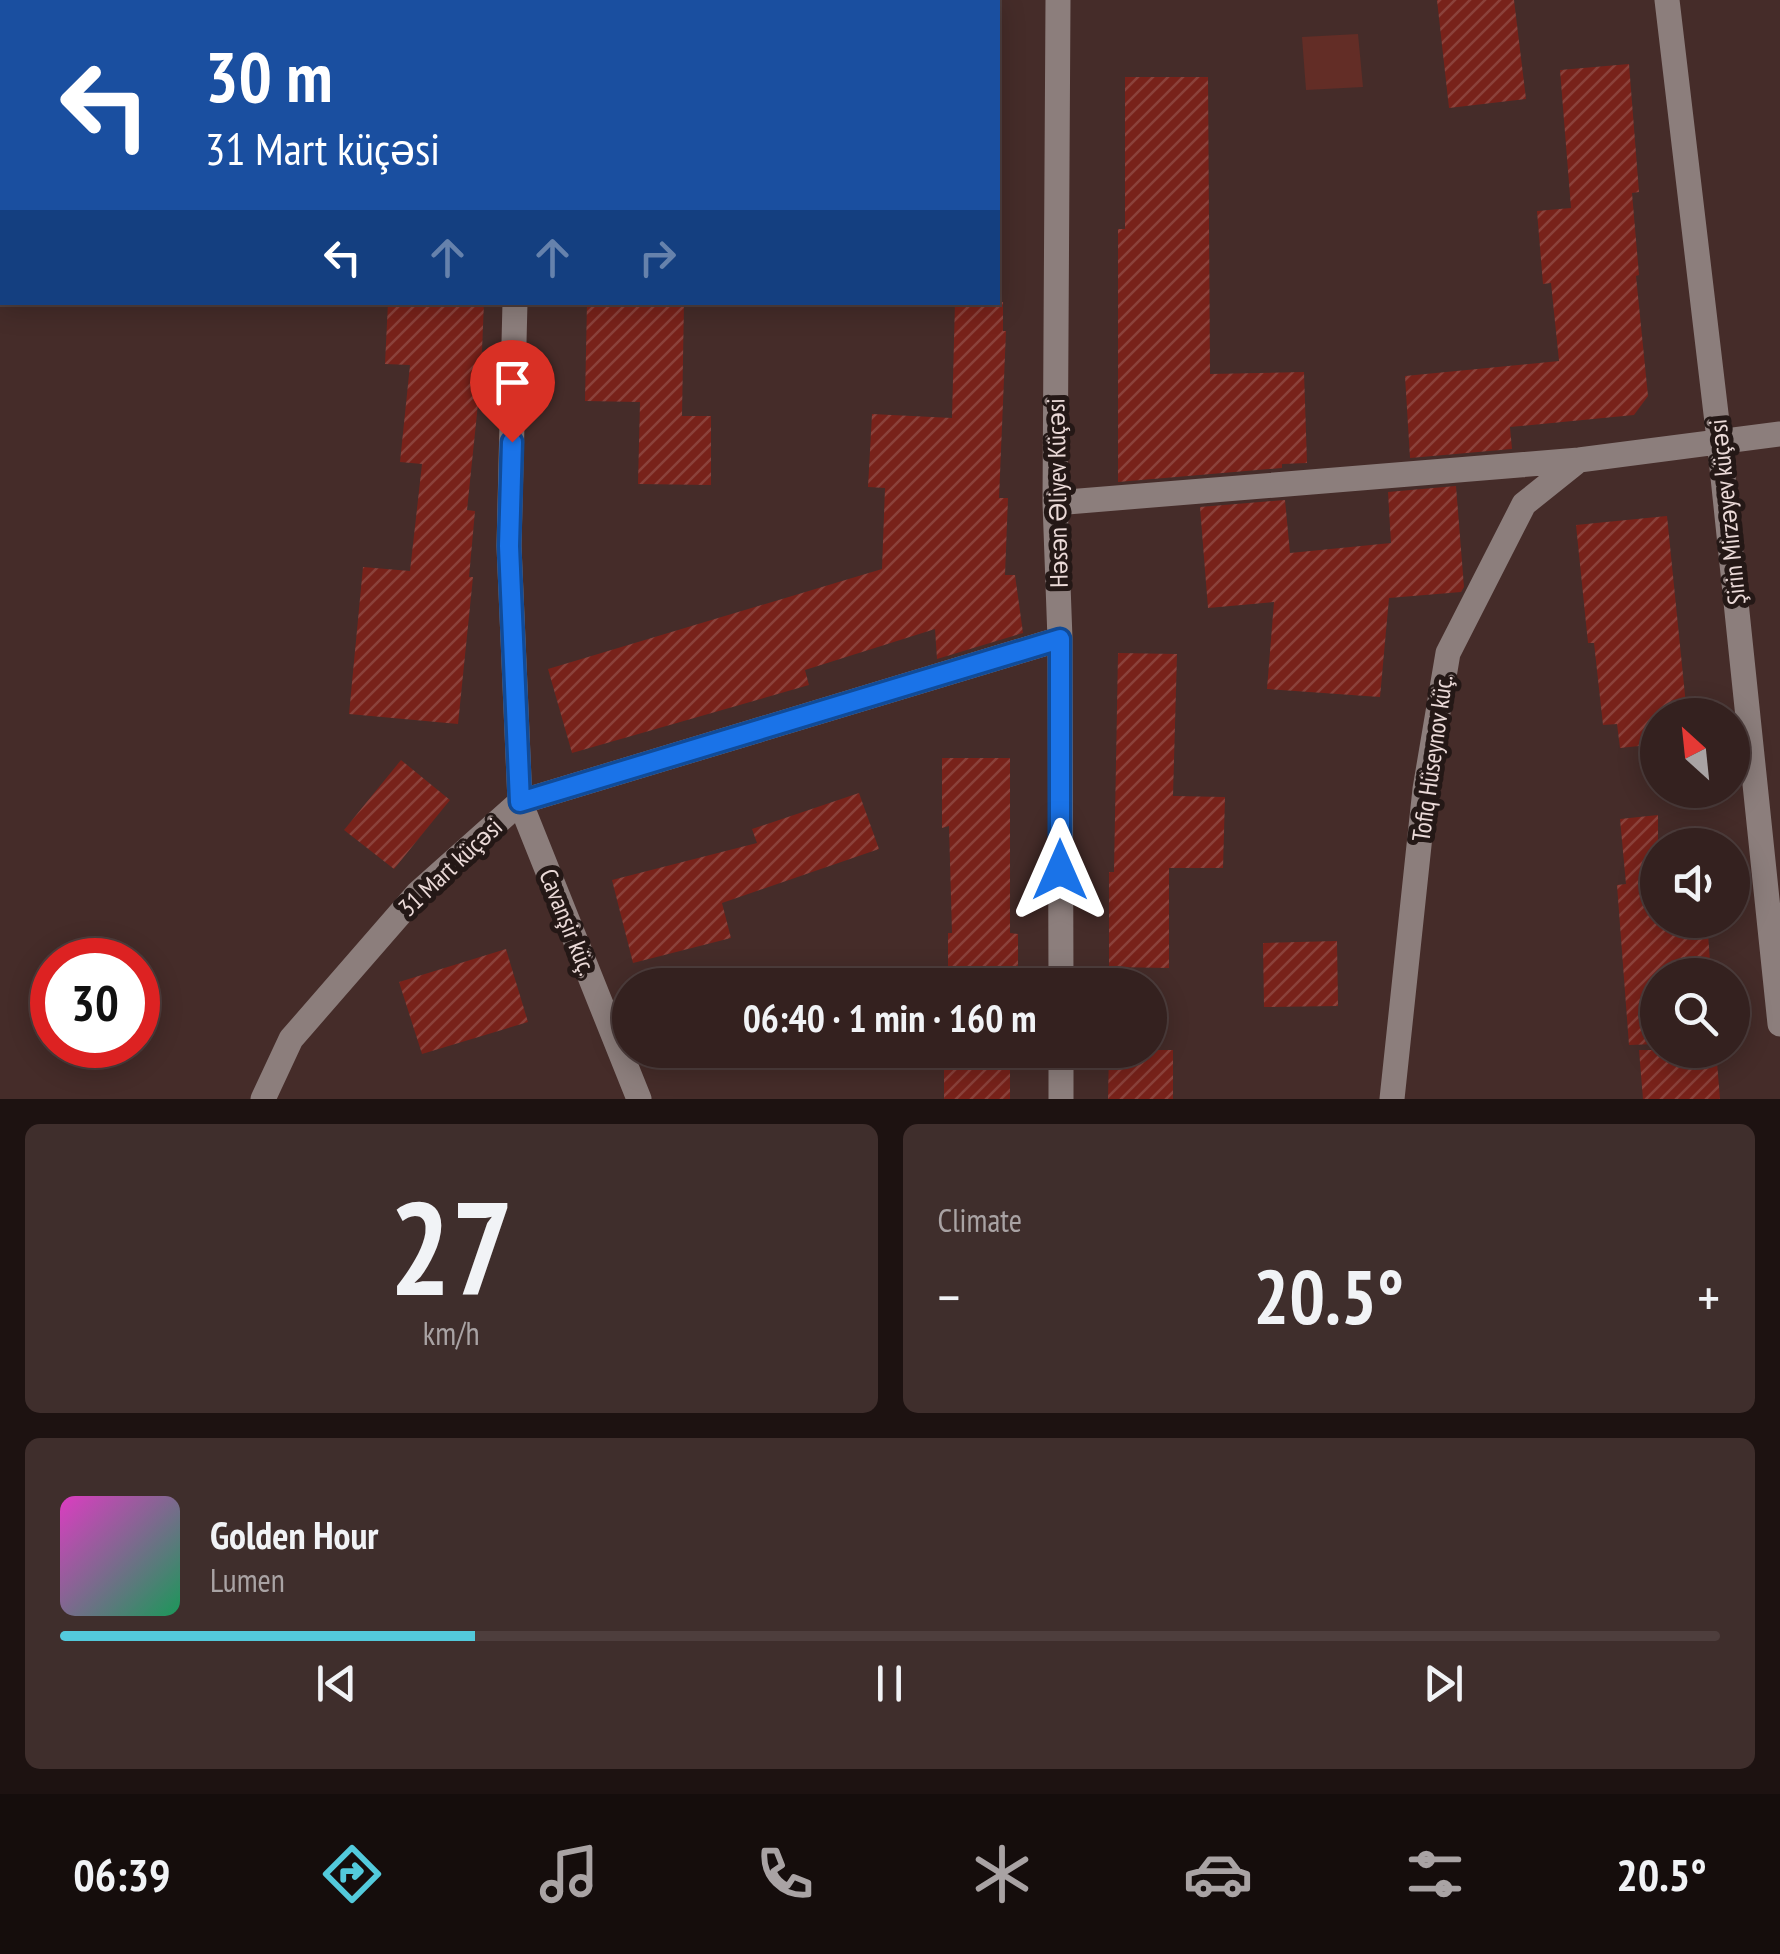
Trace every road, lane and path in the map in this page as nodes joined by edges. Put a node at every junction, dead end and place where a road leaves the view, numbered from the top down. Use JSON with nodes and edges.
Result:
{"nodes":[{"id":1,"x":1058,"y":0,"type":"edge"},
{"id":2,"x":1667,"y":0,"type":"edge"},
{"id":3,"x":515,"y":305,"type":"edge"},
{"id":4,"x":1780,"y":434,"type":"edge"},
{"id":5,"x":1719,"y":439,"type":"junction"},
{"id":6,"x":1578,"y":460,"type":"junction"},
{"id":7,"x":1056,"y":504,"type":"junction"},
{"id":8,"x":1060,"y":639,"type":"junction"},
{"id":9,"x":520,"y":802,"type":"junction"},
{"id":10,"x":1061,"y":968,"type":"edge"},
{"id":11,"x":1780,"y":1024,"type":"edge"},
{"id":12,"x":1061,"y":1068,"type":"edge"},
{"id":13,"x":263,"y":1099,"type":"edge"},
{"id":14,"x":640,"y":1099,"type":"edge"},
{"id":15,"x":1061,"y":1099,"type":"edge"},
{"id":16,"x":1392,"y":1099,"type":"edge"}],
"edges":[{"from":1,"to":7,"type":"street","name":"Həsən Əliyev Küçəsi"},
{"from":2,"to":5,"type":"street","name":"Şirin Mirzəyev küçəsi"},
{"from":3,"to":9,"type":"street","name":"Cavanşir küç."},
{"from":4,"to":5,"type":"street"},
{"from":5,"to":6,"type":"street"},
{"from":5,"to":11,"type":"street","name":"Şirin Mirzəyev küçəsi"},
{"from":6,"to":7,"type":"street"},
{"from":6,"to":16,"type":"street","name":"Tofiq Hüseynov küç."},
{"from":7,"to":8,"type":"street","name":"Həsən Əliyev Küçəsi"},
{"from":8,"to":9,"type":"street","name":"31 Mart küçəsi"},
{"from":8,"to":10,"type":"street","name":"Həsən Əliyev Küçəsi"},
{"from":9,"to":13,"type":"street","name":"31 Mart küçəsi"},
{"from":9,"to":14,"type":"street","name":"Cavanşir küç."},
{"from":12,"to":15,"type":"street"}]}
